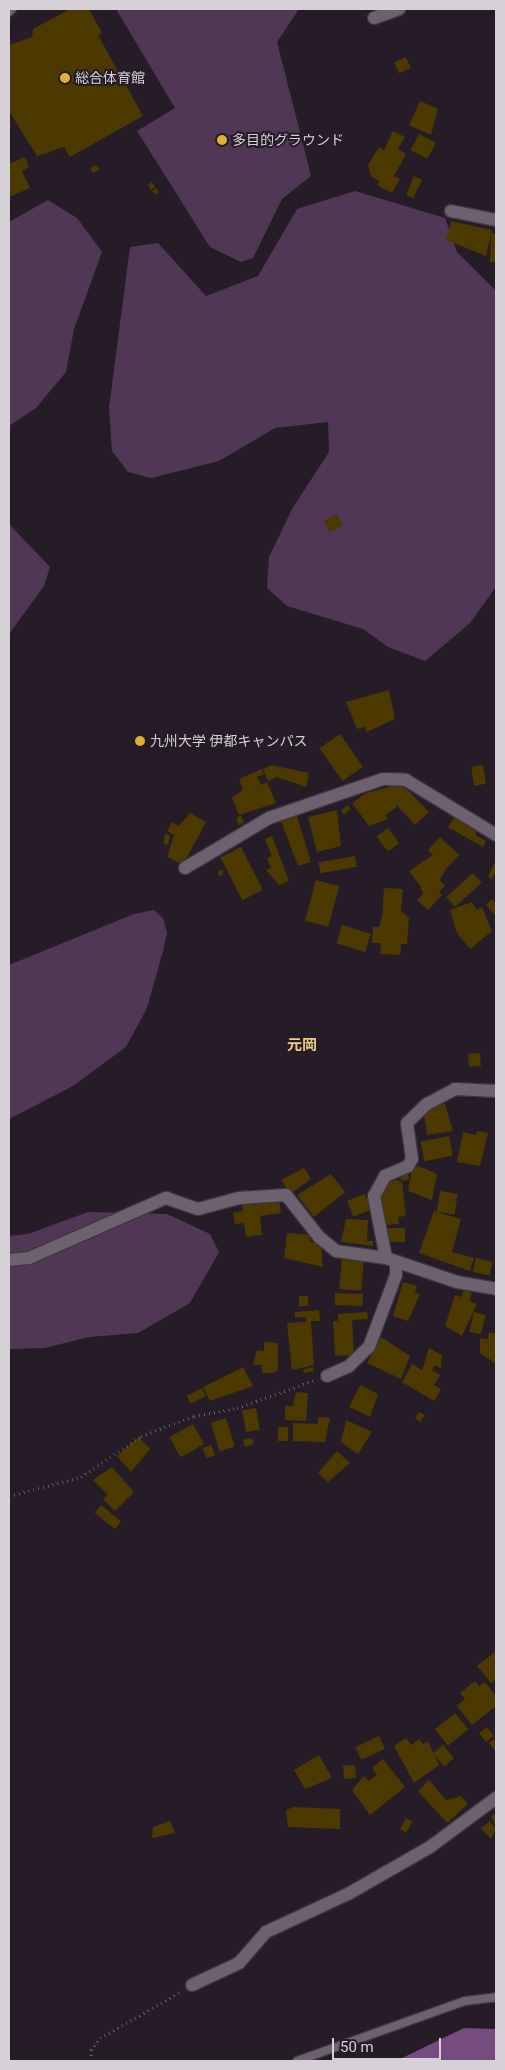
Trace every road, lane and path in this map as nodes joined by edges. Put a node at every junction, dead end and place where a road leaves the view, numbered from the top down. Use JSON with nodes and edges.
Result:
{"nodes":[{"id":1,"x":12,"y":9,"type":"edge"},
{"id":2,"x":399,"y":9,"type":"edge"},
{"id":3,"x":9,"y":12,"type":"edge"},
{"id":4,"x":374,"y":18,"type":"dead end"},
{"id":5,"x":451,"y":211,"type":"dead end"},
{"id":6,"x":496,"y":220,"type":"edge"},
{"id":7,"x":496,"y":835,"type":"edge"},
{"id":8,"x":185,"y":868,"type":"dead end"},
{"id":9,"x":496,"y":1092,"type":"edge"},
{"id":10,"x":9,"y":1260,"type":"edge"},
{"id":11,"x":391,"y":1260,"type":"junction"},
{"id":12,"x":496,"y":1288,"type":"edge"},
{"id":13,"x":327,"y":1376,"type":"joint"},
{"id":14,"x":9,"y":1496,"type":"edge"},
{"id":15,"x":496,"y":1798,"type":"edge"},
{"id":16,"x":192,"y":1985,"type":"joint"},
{"id":17,"x":496,"y":1998,"type":"edge"},
{"id":18,"x":91,"y":2061,"type":"edge"},
{"id":19,"x":297,"y":2061,"type":"edge"}],
"edges":[{"from":1,"to":3,"type":"lane"},
{"from":2,"to":4,"type":"street"},
{"from":5,"to":6,"type":"street"},
{"from":7,"to":8,"type":"street"},
{"from":9,"to":11,"type":"street"},
{"from":10,"to":11,"type":"street"},
{"from":11,"to":12,"type":"street"},
{"from":11,"to":13,"type":"street"},
{"from":13,"to":14,"type":"path"},
{"from":15,"to":16,"type":"street"},
{"from":16,"to":18,"type":"path"},
{"from":17,"to":19,"type":"lane"}]}
